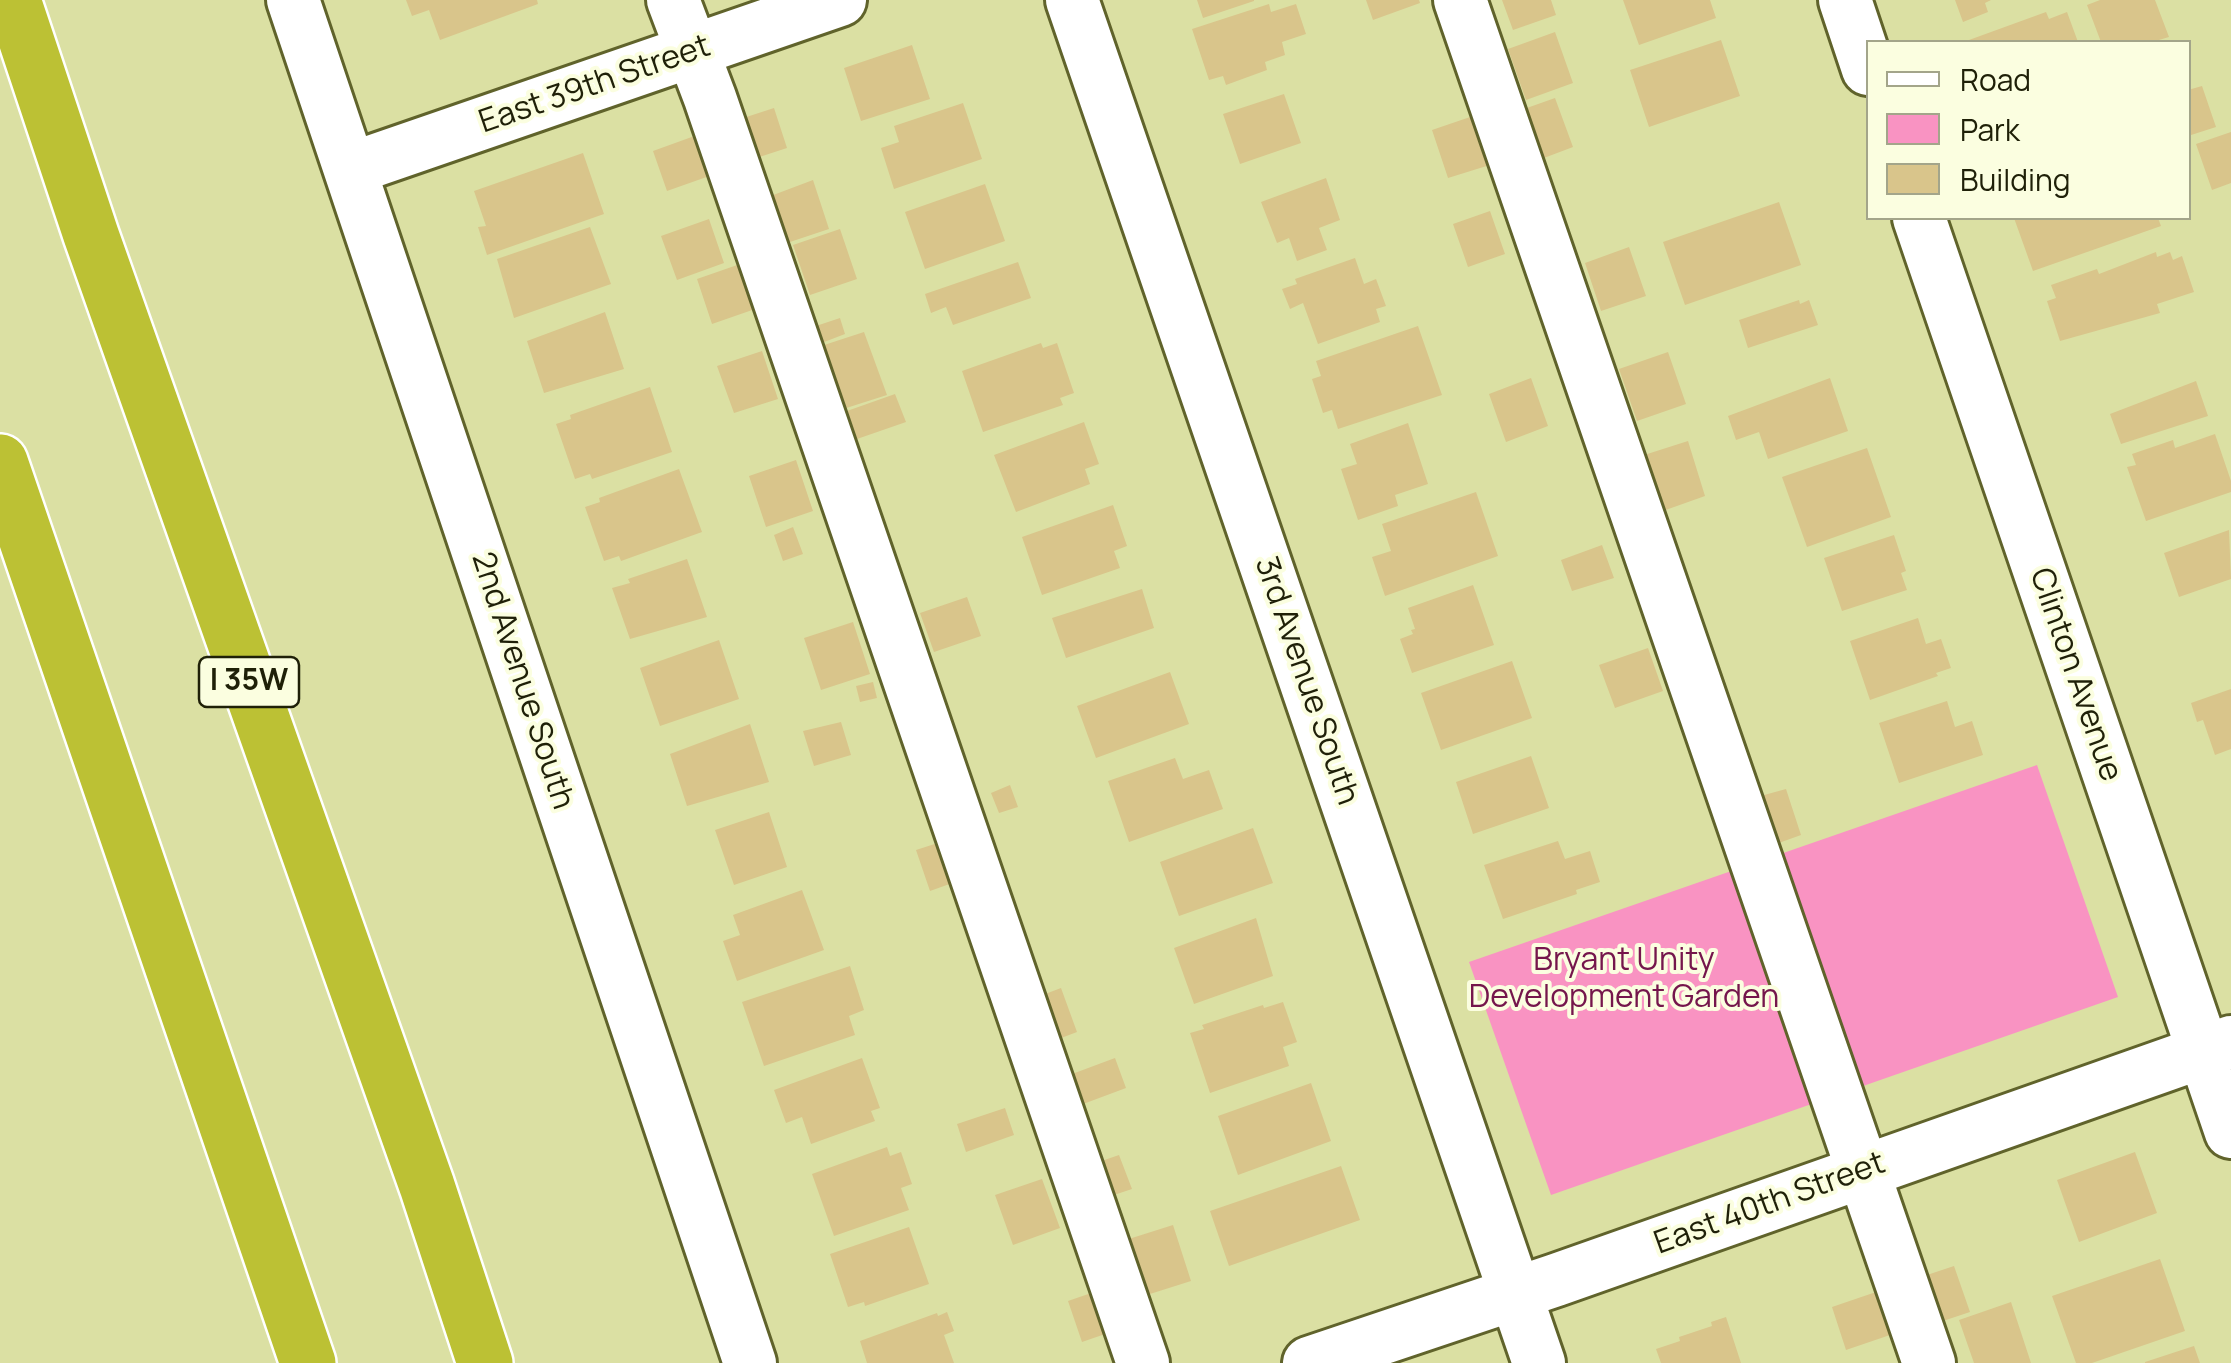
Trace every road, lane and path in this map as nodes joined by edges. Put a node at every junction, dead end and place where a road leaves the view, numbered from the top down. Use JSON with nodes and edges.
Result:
{"nodes":[{"id":1,"x":13,"y":0,"type":"edge"},
{"id":2,"x":293,"y":0,"type":"edge"},
{"id":3,"x":674,"y":0,"type":"edge"},
{"id":4,"x":840,"y":0,"type":"edge"},
{"id":5,"x":1072,"y":0,"type":"edge"},
{"id":6,"x":1460,"y":0,"type":"edge"},
{"id":7,"x":1845,"y":0,"type":"edge"},
{"id":8,"x":694,"y":52,"type":"junction"},
{"id":9,"x":1866,"y":63,"type":"edge"},
{"id":10,"x":350,"y":169,"type":"junction"},
{"id":11,"x":1920,"y":220,"type":"edge"},
{"id":12,"x":0,"y":462,"type":"edge"},
{"id":13,"x":2217,"y":1046,"type":"edge"},
{"id":14,"x":2231,"y":1132,"type":"edge"},
{"id":15,"x":1863,"y":1171,"type":"junction"},
{"id":16,"x":1515,"y":1294,"type":"junction"},
{"id":17,"x":308,"y":1363,"type":"edge"},
{"id":18,"x":485,"y":1363,"type":"edge"},
{"id":19,"x":750,"y":1363,"type":"edge"},
{"id":20,"x":1143,"y":1363,"type":"edge"},
{"id":21,"x":1309,"y":1363,"type":"edge"},
{"id":22,"x":1539,"y":1363,"type":"edge"},
{"id":23,"x":1929,"y":1363,"type":"edge"}],
"edges":[{"from":1,"to":18,"type":"highway","number":"I 35W"},
{"from":2,"to":10,"type":"street","name":"2nd Avenue South"},
{"from":3,"to":8,"type":"street"},
{"from":4,"to":8,"type":"street","name":"East 39th Street"},
{"from":5,"to":16,"type":"street","name":"3rd Avenue South"},
{"from":6,"to":15,"type":"street"},
{"from":7,"to":9,"type":"street"},
{"from":8,"to":10,"type":"street","name":"East 39th Street"},
{"from":8,"to":20,"type":"street"},
{"from":10,"to":19,"type":"street","name":"2nd Avenue South"},
{"from":11,"to":13,"type":"street","name":"Clinton Avenue"},
{"from":12,"to":17,"type":"highway"},
{"from":13,"to":14,"type":"street","name":"Clinton Avenue"},
{"from":13,"to":15,"type":"street","name":"East 40th Street"},
{"from":15,"to":16,"type":"street","name":"East 40th Street"},
{"from":15,"to":23,"type":"street"},
{"from":16,"to":21,"type":"street","name":"East 40th Street"},
{"from":16,"to":22,"type":"street","name":"3rd Avenue South"}]}
